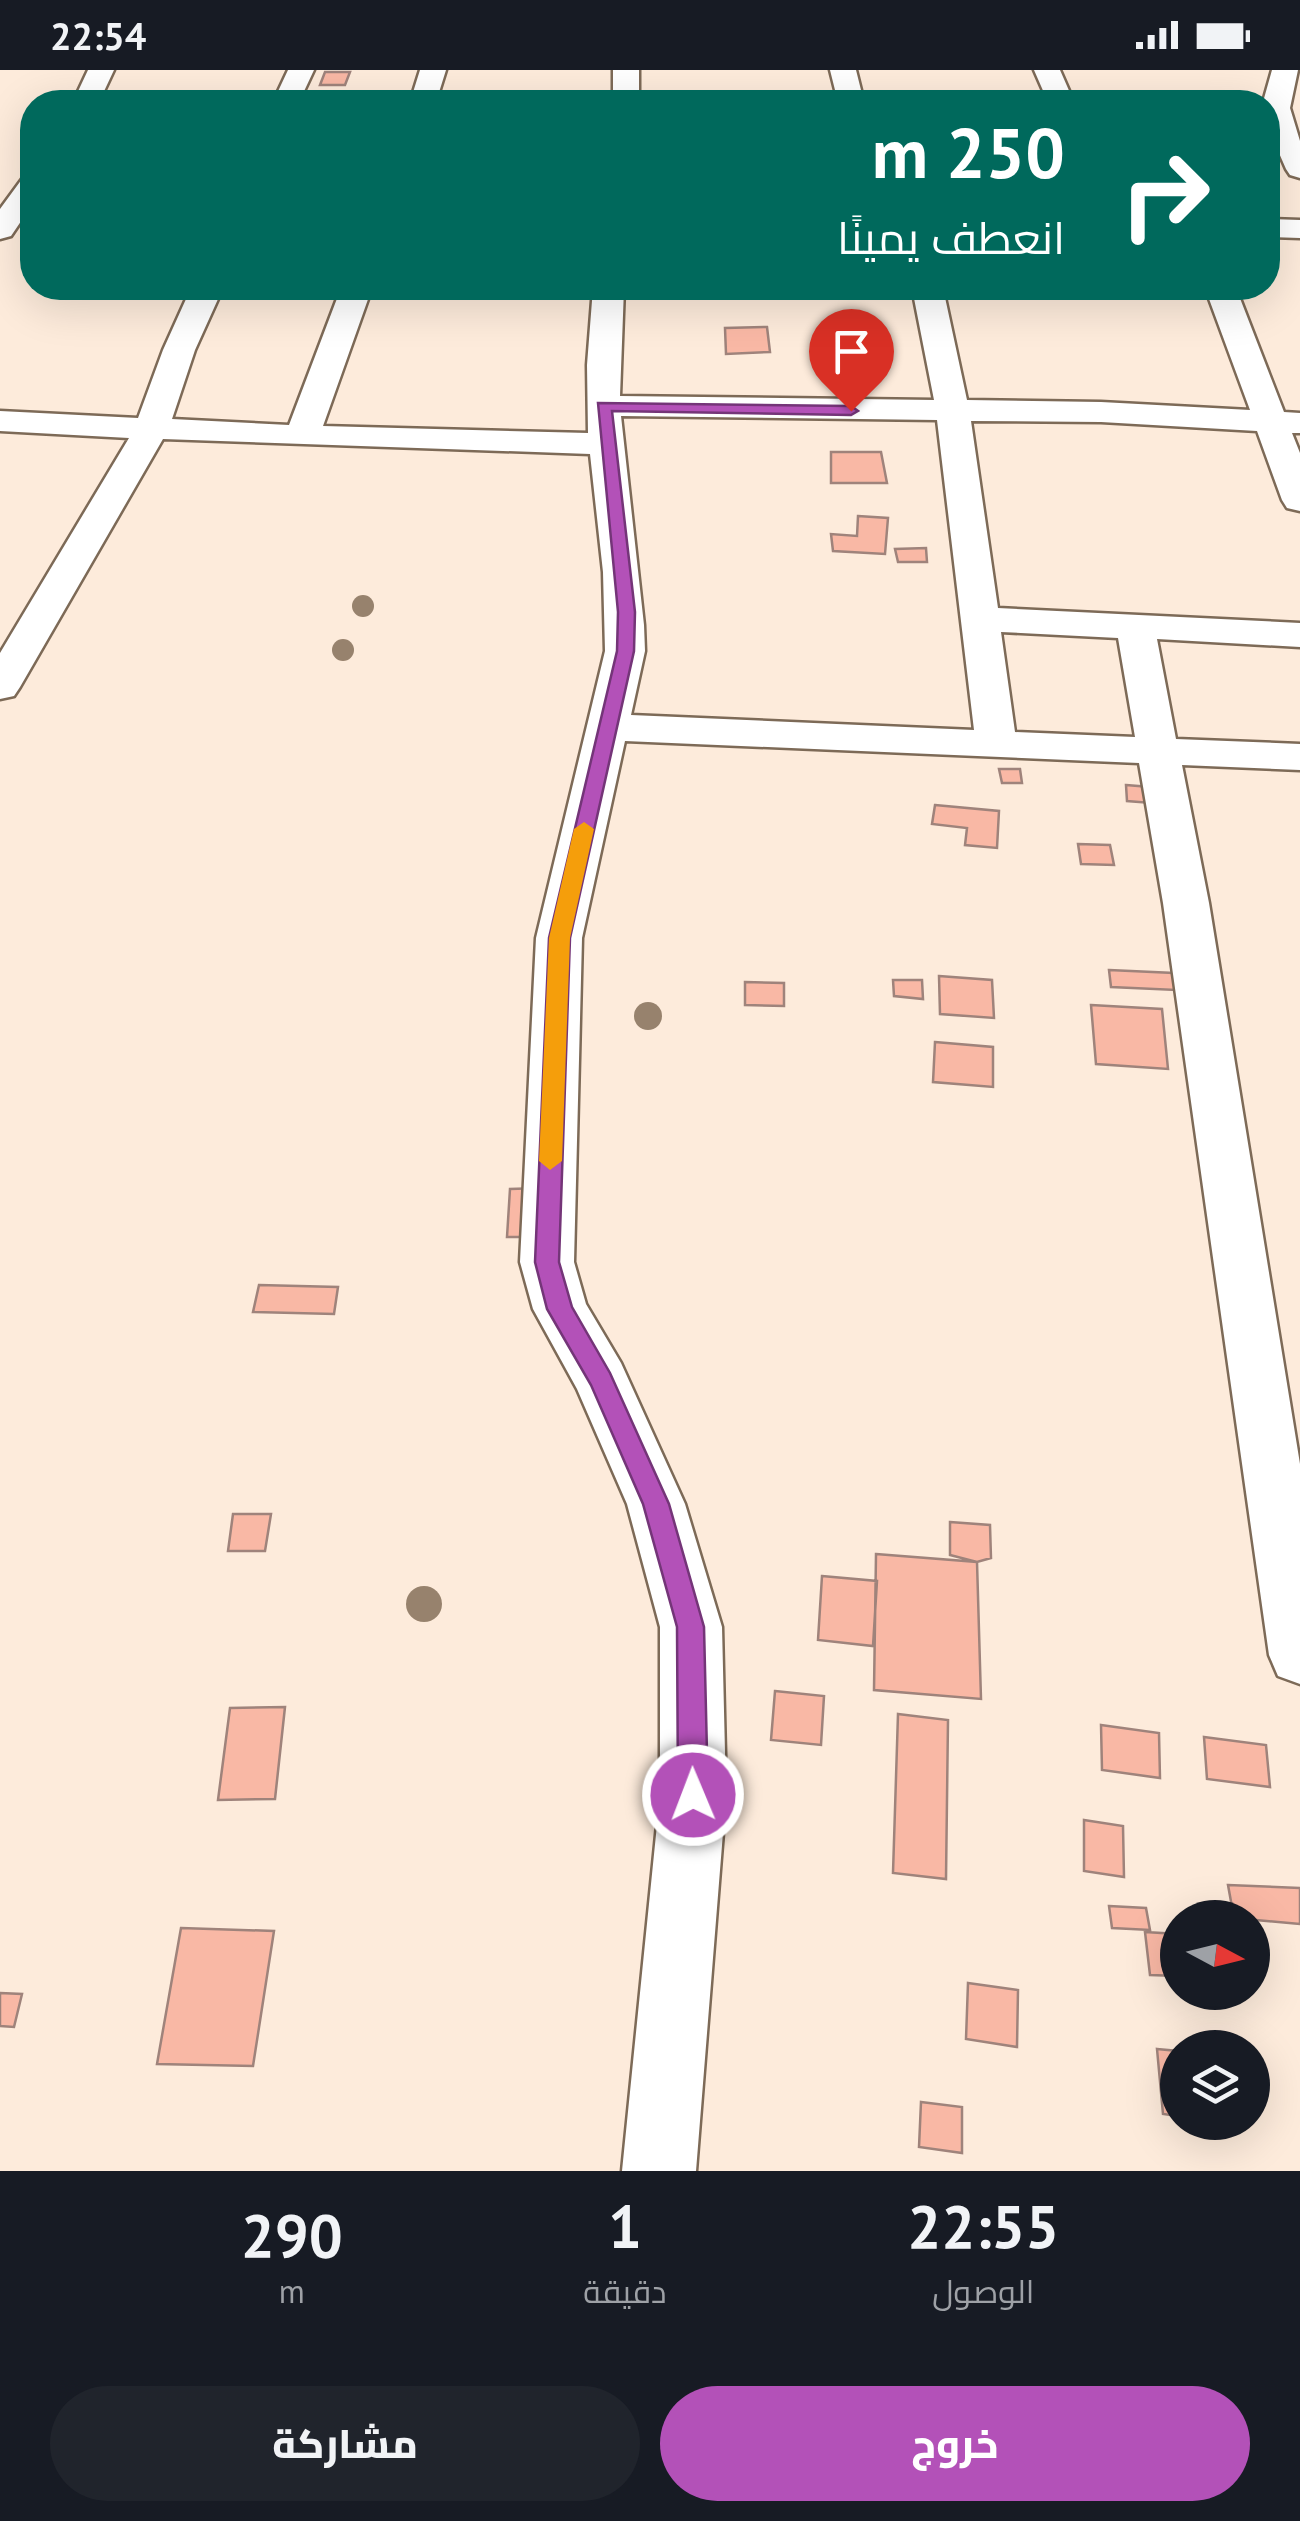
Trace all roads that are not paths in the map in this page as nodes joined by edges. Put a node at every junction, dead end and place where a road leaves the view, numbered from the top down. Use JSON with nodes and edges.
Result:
{"nodes":[{"id":1,"x":1280,"y":129,"type":"edge"},
{"id":2,"x":1300,"y":170,"type":"edge"},
{"id":3,"x":20,"y":202,"type":"edge"},
{"id":4,"x":0,"y":230,"type":"edge"},
{"id":5,"x":201,"y":300,"type":"edge"},
{"id":6,"x":352,"y":300,"type":"edge"},
{"id":7,"x":607,"y":300,"type":"edge"},
{"id":8,"x":930,"y":300,"type":"edge"},
{"id":9,"x":1226,"y":300,"type":"edge"},
{"id":10,"x":952,"y":412,"type":"junction"},
{"id":11,"x":0,"y":421,"type":"edge"},
{"id":12,"x":1286,"y":422,"type":"edge"},
{"id":13,"x":605,"y":425,"type":"junction"},
{"id":14,"x":152,"y":430,"type":"junction"},
{"id":15,"x":302,"y":436,"type":"junction"},
{"id":16,"x":1300,"y":500,"type":"edge"},
{"id":17,"x":980,"y":619,"type":"junction"},
{"id":18,"x":1135,"y":626,"type":"junction"},
{"id":19,"x":1300,"y":635,"type":"edge"},
{"id":20,"x":0,"y":687,"type":"edge"},
{"id":21,"x":607,"y":727,"type":"junction"},
{"id":22,"x":996,"y":744,"type":"junction"},
{"id":23,"x":1157,"y":752,"type":"junction"},
{"id":24,"x":1300,"y":757,"type":"edge"},
{"id":25,"x":1300,"y":1655,"type":"edge"},
{"id":26,"x":658,"y":2171,"type":"edge"}],
"edges":[{"from":1,"to":2,"type":"street"},
{"from":3,"to":4,"type":"street"},
{"from":5,"to":14,"type":"street"},
{"from":6,"to":15,"type":"street"},
{"from":7,"to":13,"type":"street"},
{"from":8,"to":10,"type":"street"},
{"from":9,"to":12,"type":"street"},
{"from":10,"to":12,"type":"street"},
{"from":10,"to":13,"type":"street"},
{"from":10,"to":17,"type":"street"},
{"from":11,"to":14,"type":"street"},
{"from":12,"to":16,"type":"street"},
{"from":13,"to":15,"type":"street"},
{"from":13,"to":21,"type":"street"},
{"from":14,"to":15,"type":"street"},
{"from":14,"to":20,"type":"street"},
{"from":17,"to":18,"type":"street"},
{"from":17,"to":22,"type":"street"},
{"from":18,"to":19,"type":"street"},
{"from":18,"to":23,"type":"street"},
{"from":21,"to":22,"type":"street"},
{"from":21,"to":26,"type":"street"},
{"from":22,"to":23,"type":"street"},
{"from":23,"to":24,"type":"street"},
{"from":23,"to":25,"type":"street"}]}
